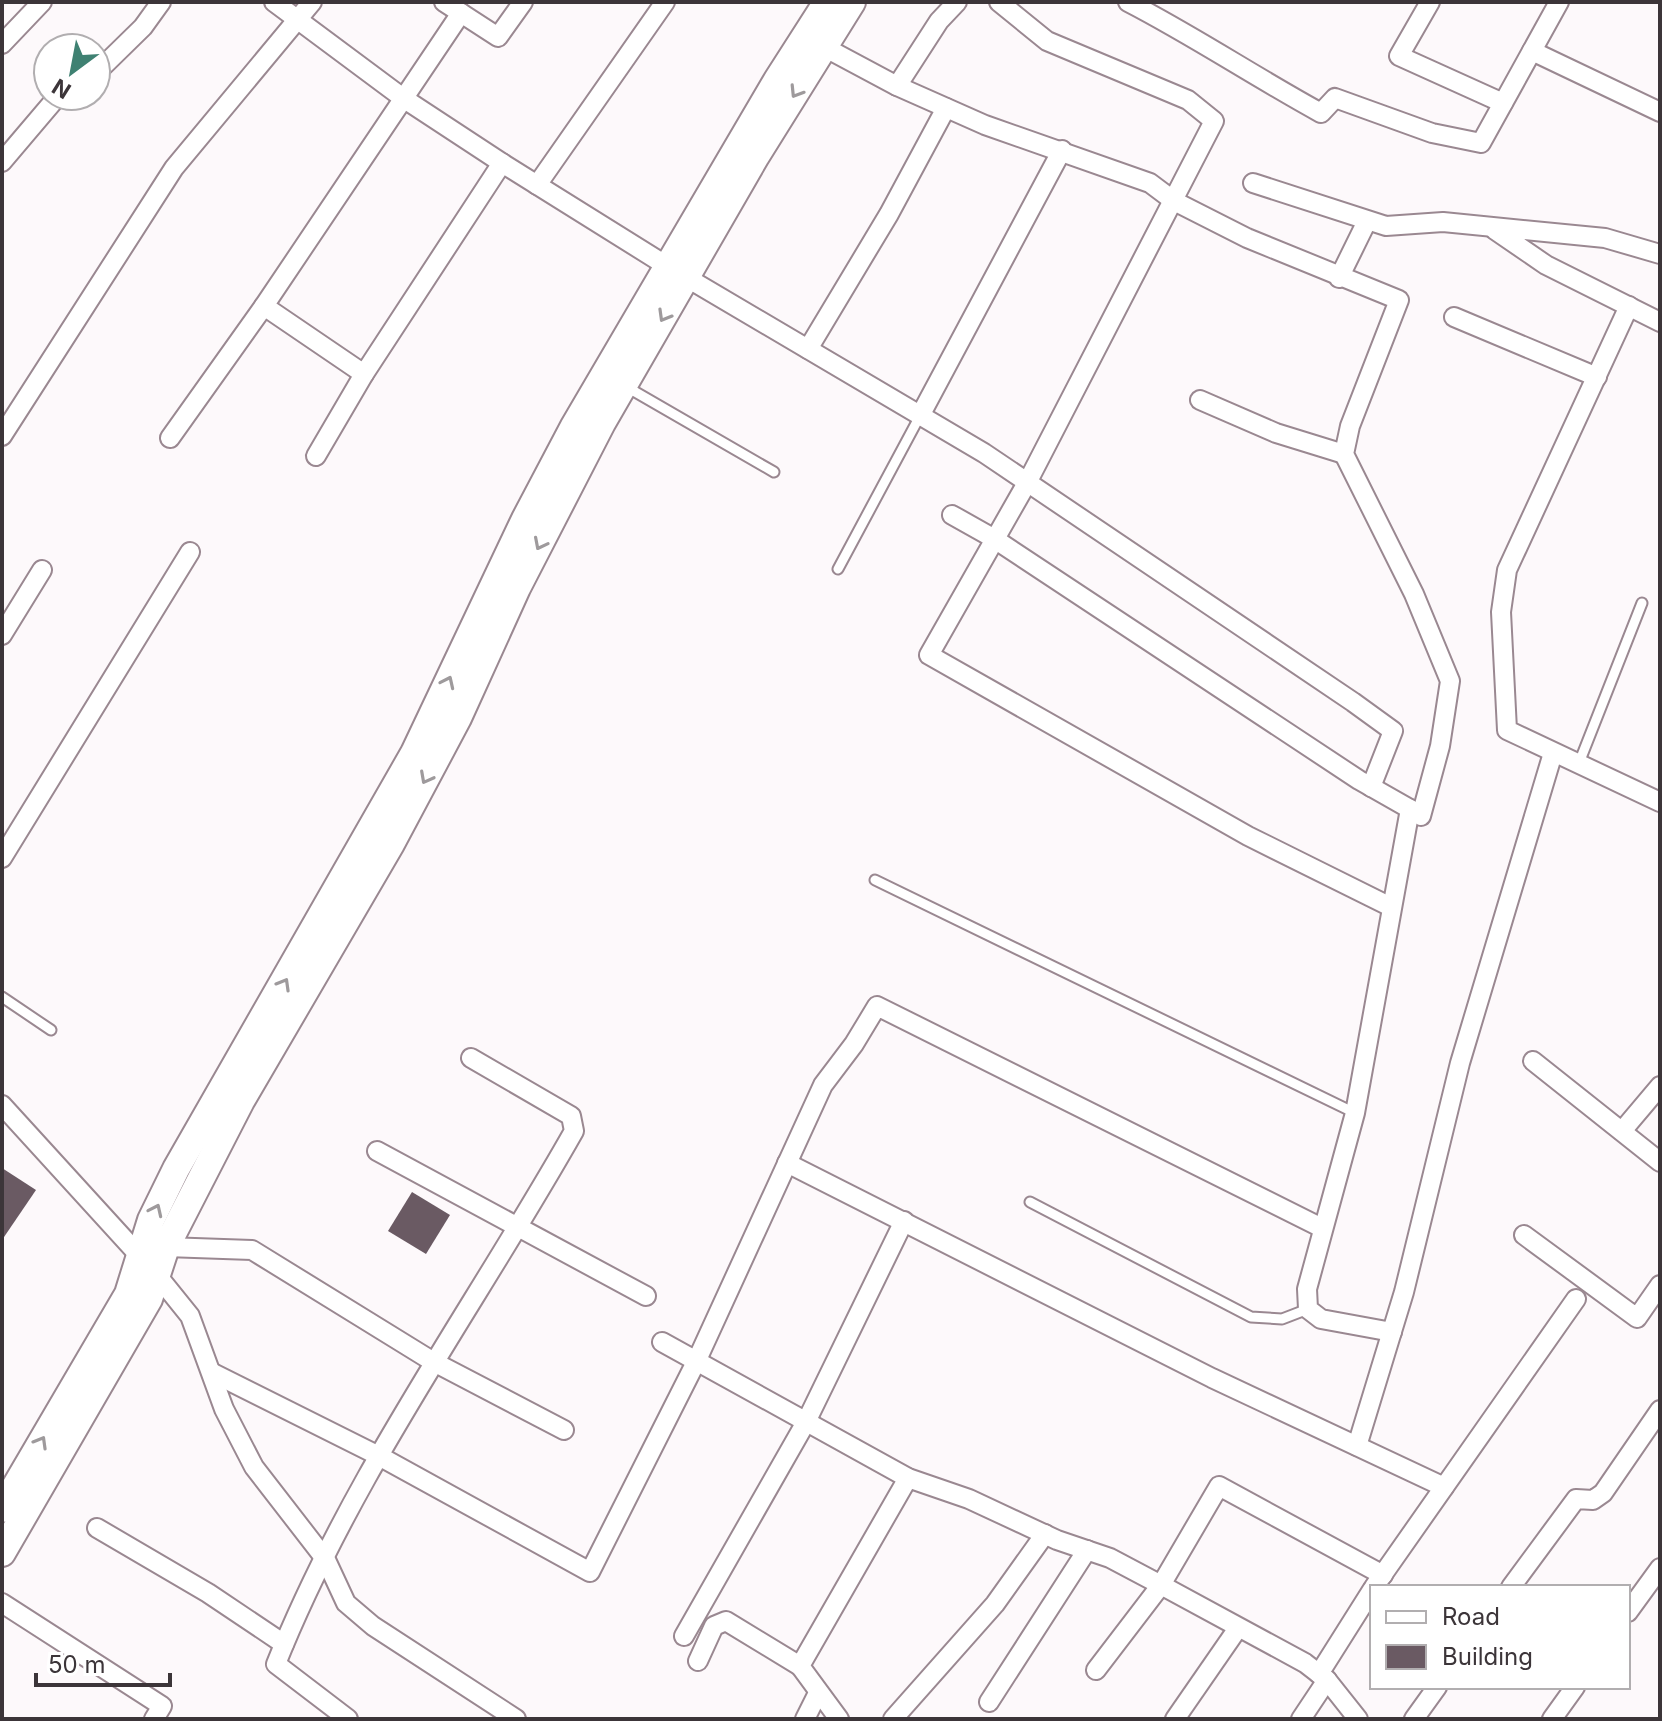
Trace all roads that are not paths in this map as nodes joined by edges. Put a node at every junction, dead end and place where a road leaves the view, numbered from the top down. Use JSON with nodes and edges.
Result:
{"nodes":[{"id":1,"x":42,"y":2,"type":"edge"},
{"id":2,"x":161,"y":2,"type":"edge"},
{"id":3,"x":274,"y":2,"type":"edge"},
{"id":4,"x":312,"y":2,"type":"edge"},
{"id":5,"x":444,"y":2,"type":"edge"},
{"id":6,"x":523,"y":2,"type":"edge"},
{"id":7,"x":665,"y":2,"type":"edge"},
{"id":8,"x":827,"y":2,"type":"edge"},
{"id":9,"x":852,"y":2,"type":"edge"},
{"id":10,"x":957,"y":2,"type":"edge"},
{"id":11,"x":999,"y":2,"type":"edge"},
{"id":12,"x":1128,"y":2,"type":"edge"},
{"id":13,"x":1430,"y":2,"type":"edge"},
{"id":14,"x":1559,"y":2,"type":"edge"},
{"id":15,"x":461,"y":13,"type":"junction"},
{"id":16,"x":299,"y":22,"type":"junction"},
{"id":17,"x":2,"y":44,"type":"edge"},
{"id":18,"x":824,"y":47,"type":"junction"},
{"id":19,"x":1532,"y":51,"type":"junction"},
{"id":20,"x":112,"y":57,"type":"edge"},
{"id":21,"x":897,"y":86,"type":"junction"},
{"id":22,"x":403,"y":98,"type":"junction"},
{"id":23,"x":1503,"y":103,"type":"junction"},
{"id":24,"x":946,"y":108,"type":"junction"},
{"id":25,"x":44,"y":112,"type":"edge"},
{"id":26,"x":1660,"y":112,"type":"edge"},
{"id":27,"x":1062,"y":150,"type":"junction"},
{"id":28,"x":2,"y":162,"type":"edge"},
{"id":29,"x":502,"y":163,"type":"junction"},
{"id":30,"x":1253,"y":183,"type":"dead end"},
{"id":31,"x":537,"y":185,"type":"junction"},
{"id":32,"x":1174,"y":201,"type":"junction"},
{"id":33,"x":1367,"y":221,"type":"junction"},
{"id":34,"x":1495,"y":230,"type":"junction"},
{"id":35,"x":1660,"y":254,"type":"edge"},
{"id":36,"x":677,"y":271,"type":"junction"},
{"id":37,"x":1339,"y":278,"type":"junction"},
{"id":38,"x":264,"y":306,"type":"junction"},
{"id":39,"x":1629,"y":306,"type":"junction"},
{"id":40,"x":1454,"y":317,"type":"dead end"},
{"id":41,"x":1660,"y":322,"type":"edge"},
{"id":42,"x":808,"y":349,"type":"junction"},
{"id":43,"x":364,"y":374,"type":"junction"},
{"id":44,"x":1597,"y":377,"type":"junction"},
{"id":45,"x":624,"y":385,"type":"junction"},
{"id":46,"x":1200,"y":400,"type":"dead end"},
{"id":47,"x":921,"y":414,"type":"junction"},
{"id":48,"x":2,"y":436,"type":"edge"},
{"id":49,"x":170,"y":438,"type":"dead end"},
{"id":50,"x":1344,"y":454,"type":"junction"},
{"id":51,"x":316,"y":456,"type":"dead end"},
{"id":52,"x":774,"y":472,"type":"dead end"},
{"id":53,"x":1028,"y":481,"type":"junction"},
{"id":54,"x":952,"y":515,"type":"dead end"},
{"id":55,"x":993,"y":538,"type":"junction"},
{"id":56,"x":190,"y":552,"type":"dead end"},
{"id":57,"x":838,"y":569,"type":"dead end"},
{"id":58,"x":42,"y":570,"type":"dead end"},
{"id":59,"x":1642,"y":603,"type":"dead end"},
{"id":60,"x":2,"y":635,"type":"edge"},
{"id":61,"x":1553,"y":753,"type":"junction"},
{"id":62,"x":1579,"y":764,"type":"junction"},
{"id":63,"x":1371,"y":787,"type":"junction"},
{"id":64,"x":1660,"y":802,"type":"edge"},
{"id":65,"x":1410,"y":809,"type":"junction"},
{"id":66,"x":394,"y":812,"type":"junction"},
{"id":67,"x":2,"y":858,"type":"edge"},
{"id":68,"x":875,"y":880,"type":"dead end"},
{"id":69,"x":1391,"y":907,"type":"junction"},
{"id":70,"x":2,"y":997,"type":"edge"},
{"id":71,"x":51,"y":1030,"type":"dead end"},
{"id":72,"x":471,"y":1058,"type":"dead end"},
{"id":73,"x":1533,"y":1061,"type":"dead end"},
{"id":74,"x":1660,"y":1086,"type":"edge"},
{"id":75,"x":2,"y":1105,"type":"edge"},
{"id":76,"x":1355,"y":1113,"type":"junction"},
{"id":77,"x":1622,"y":1131,"type":"junction"},
{"id":78,"x":377,"y":1151,"type":"dead end"},
{"id":79,"x":1660,"y":1162,"type":"edge"},
{"id":80,"x":787,"y":1163,"type":"junction"},
{"id":81,"x":1030,"y":1202,"type":"dead end"},
{"id":82,"x":904,"y":1221,"type":"junction"},
{"id":83,"x":1322,"y":1228,"type":"junction"},
{"id":84,"x":520,"y":1229,"type":"junction"},
{"id":85,"x":1524,"y":1235,"type":"dead end"},
{"id":86,"x":166,"y":1247,"type":"junction"},
{"id":87,"x":148,"y":1266,"type":"junction"},
{"id":88,"x":1660,"y":1285,"type":"edge"},
{"id":89,"x":646,"y":1296,"type":"dead end"},
{"id":90,"x":1576,"y":1299,"type":"dead end"},
{"id":91,"x":1308,"y":1309,"type":"junction"},
{"id":92,"x":1392,"y":1332,"type":"junction"},
{"id":93,"x":662,"y":1342,"type":"dead end"},
{"id":94,"x":432,"y":1361,"type":"junction"},
{"id":95,"x":696,"y":1362,"type":"junction"},
{"id":96,"x":213,"y":1373,"type":"junction"},
{"id":97,"x":1660,"y":1410,"type":"edge"},
{"id":98,"x":806,"y":1422,"type":"junction"},
{"id":99,"x":564,"y":1430,"type":"dead end"},
{"id":100,"x":1357,"y":1446,"type":"junction"},
{"id":101,"x":379,"y":1456,"type":"junction"},
{"id":102,"x":908,"y":1478,"type":"junction"},
{"id":103,"x":1444,"y":1487,"type":"junction"},
{"id":104,"x":2,"y":1509,"type":"edge"},
{"id":105,"x":97,"y":1528,"type":"dead end"},
{"id":106,"x":1045,"y":1534,"type":"junction"},
{"id":107,"x":1087,"y":1550,"type":"junction"},
{"id":108,"x":2,"y":1553,"type":"edge"},
{"id":109,"x":326,"y":1560,"type":"junction"},
{"id":110,"x":1660,"y":1568,"type":"edge"},
{"id":111,"x":1376,"y":1584,"type":"edge"},
{"id":112,"x":1161,"y":1585,"type":"junction"},
{"id":113,"x":1512,"y":1585,"type":"edge"},
{"id":114,"x":1370,"y":1595,"type":"edge"},
{"id":115,"x":2,"y":1603,"type":"edge"},
{"id":116,"x":1630,"y":1609,"type":"edge"},
{"id":117,"x":1238,"y":1628,"type":"junction"},
{"id":118,"x":684,"y":1636,"type":"dead end"},
{"id":119,"x":284,"y":1644,"type":"junction"},
{"id":120,"x":698,"y":1661,"type":"dead end"},
{"id":121,"x":800,"y":1666,"type":"junction"},
{"id":122,"x":1096,"y":1670,"type":"dead end"},
{"id":123,"x":1323,"y":1677,"type":"junction"},
{"id":124,"x":1436,"y":1689,"type":"edge"},
{"id":125,"x":1574,"y":1689,"type":"edge"},
{"id":126,"x":818,"y":1693,"type":"junction"},
{"id":127,"x":989,"y":1702,"type":"dead end"},
{"id":128,"x":154,"y":1719,"type":"edge"},
{"id":129,"x":348,"y":1719,"type":"edge"},
{"id":130,"x":516,"y":1719,"type":"edge"},
{"id":131,"x":805,"y":1719,"type":"edge"},
{"id":132,"x":839,"y":1719,"type":"edge"},
{"id":133,"x":893,"y":1719,"type":"edge"},
{"id":134,"x":1175,"y":1719,"type":"edge"},
{"id":135,"x":1301,"y":1719,"type":"edge"},
{"id":136,"x":1358,"y":1719,"type":"edge"},
{"id":137,"x":1414,"y":1719,"type":"edge"},
{"id":138,"x":1552,"y":1719,"type":"edge"}],
"edges":[{"from":1,"to":17,"type":"street"},
{"from":2,"to":20,"type":"street"},
{"from":3,"to":16,"type":"street"},
{"from":4,"to":16,"type":"street"},
{"from":5,"to":15,"type":"street"},
{"from":6,"to":15,"type":"street"},
{"from":7,"to":31,"type":"street"},
{"from":8,"to":36,"type":"street"},
{"from":9,"to":18,"type":"street"},
{"from":10,"to":21,"type":"street"},
{"from":11,"to":32,"type":"street"},
{"from":12,"to":23,"type":"street"},
{"from":13,"to":23,"type":"street"},
{"from":14,"to":19,"type":"street"},
{"from":15,"to":22,"type":"street"},
{"from":16,"to":22,"type":"street"},
{"from":16,"to":48,"type":"street"},
{"from":18,"to":21,"type":"street"},
{"from":18,"to":36,"type":"street","one_way":true},
{"from":19,"to":23,"type":"street"},
{"from":19,"to":26,"type":"street"},
{"from":21,"to":24,"type":"street"},
{"from":22,"to":29,"type":"street"},
{"from":22,"to":38,"type":"street"},
{"from":24,"to":27,"type":"street"},
{"from":24,"to":42,"type":"street"},
{"from":25,"to":28,"type":"street"},
{"from":27,"to":32,"type":"street"},
{"from":27,"to":47,"type":"street"},
{"from":29,"to":31,"type":"street"},
{"from":29,"to":43,"type":"street"},
{"from":30,"to":33,"type":"street"},
{"from":31,"to":36,"type":"street"},
{"from":32,"to":37,"type":"street"},
{"from":32,"to":53,"type":"street"},
{"from":33,"to":34,"type":"street"},
{"from":33,"to":37,"type":"street"},
{"from":34,"to":35,"type":"street"},
{"from":34,"to":39,"type":"street"},
{"from":36,"to":42,"type":"street"},
{"from":36,"to":45,"type":"street","one_way":true},
{"from":66,"to":36,"type":"street","one_way":true},
{"from":37,"to":50,"type":"street"},
{"from":38,"to":43,"type":"street"},
{"from":38,"to":49,"type":"street"},
{"from":39,"to":41,"type":"street"},
{"from":39,"to":44,"type":"street"},
{"from":40,"to":44,"type":"street"},
{"from":42,"to":47,"type":"street"},
{"from":43,"to":51,"type":"street"},
{"from":44,"to":61,"type":"street"},
{"from":45,"to":52,"type":"lane"},
{"from":45,"to":66,"type":"street","one_way":true},
{"from":46,"to":50,"type":"street"},
{"from":47,"to":53,"type":"street"},
{"from":47,"to":57,"type":"lane"},
{"from":50,"to":65,"type":"street"},
{"from":53,"to":55,"type":"street"},
{"from":53,"to":63,"type":"street"},
{"from":54,"to":55,"type":"street"},
{"from":55,"to":63,"type":"street"},
{"from":55,"to":69,"type":"street"},
{"from":56,"to":67,"type":"street"},
{"from":58,"to":60,"type":"street"},
{"from":59,"to":62,"type":"lane"},
{"from":61,"to":62,"type":"street"},
{"from":61,"to":92,"type":"street"},
{"from":62,"to":64,"type":"street"},
{"from":63,"to":65,"type":"street"},
{"from":65,"to":69,"type":"street"},
{"from":66,"to":86,"type":"street"},
{"from":87,"to":66,"type":"street","one_way":true},
{"from":68,"to":76,"type":"lane"},
{"from":69,"to":76,"type":"street"},
{"from":70,"to":71,"type":"lane"},
{"from":72,"to":84,"type":"street"},
{"from":73,"to":77,"type":"street"},
{"from":74,"to":77,"type":"street"},
{"from":75,"to":87,"type":"street"},
{"from":76,"to":83,"type":"street"},
{"from":77,"to":79,"type":"street"},
{"from":78,"to":84,"type":"street"},
{"from":80,"to":82,"type":"street"},
{"from":80,"to":83,"type":"street"},
{"from":80,"to":95,"type":"street"},
{"from":81,"to":91,"type":"lane"},
{"from":82,"to":98,"type":"street"},
{"from":82,"to":100,"type":"street"},
{"from":83,"to":91,"type":"street"},
{"from":84,"to":89,"type":"street"},
{"from":84,"to":94,"type":"street"},
{"from":85,"to":88,"type":"street"},
{"from":86,"to":87,"type":"street"},
{"from":86,"to":94,"type":"street"},
{"from":87,"to":96,"type":"street"},
{"from":104,"to":87,"type":"street","one_way":true},
{"from":87,"to":108,"type":"street"},
{"from":90,"to":103,"type":"street"},
{"from":91,"to":92,"type":"street"},
{"from":92,"to":100,"type":"street"},
{"from":93,"to":95,"type":"street"},
{"from":94,"to":99,"type":"street"},
{"from":94,"to":101,"type":"street"},
{"from":95,"to":98,"type":"street"},
{"from":95,"to":101,"type":"street"},
{"from":96,"to":101,"type":"street"},
{"from":96,"to":109,"type":"street"},
{"from":97,"to":113,"type":"street"},
{"from":98,"to":102,"type":"street"},
{"from":98,"to":118,"type":"street"},
{"from":100,"to":103,"type":"street"},
{"from":101,"to":109,"type":"street"},
{"from":102,"to":106,"type":"street"},
{"from":102,"to":121,"type":"street"},
{"from":103,"to":111,"type":"street"},
{"from":105,"to":119,"type":"street"},
{"from":106,"to":107,"type":"street"},
{"from":106,"to":133,"type":"street"},
{"from":107,"to":112,"type":"street"},
{"from":107,"to":127,"type":"street"},
{"from":109,"to":119,"type":"street"},
{"from":109,"to":130,"type":"street"},
{"from":110,"to":116,"type":"street"},
{"from":111,"to":112,"type":"street"},
{"from":112,"to":117,"type":"street"},
{"from":112,"to":122,"type":"street"},
{"from":114,"to":123,"type":"street"},
{"from":115,"to":128,"type":"street"},
{"from":117,"to":123,"type":"street"},
{"from":117,"to":134,"type":"street"},
{"from":119,"to":129,"type":"street"},
{"from":120,"to":121,"type":"street"},
{"from":121,"to":126,"type":"street"},
{"from":123,"to":135,"type":"street"},
{"from":123,"to":136,"type":"street"},
{"from":124,"to":137,"type":"street"},
{"from":125,"to":138,"type":"street"},
{"from":126,"to":131,"type":"street"},
{"from":126,"to":132,"type":"street"}]}
